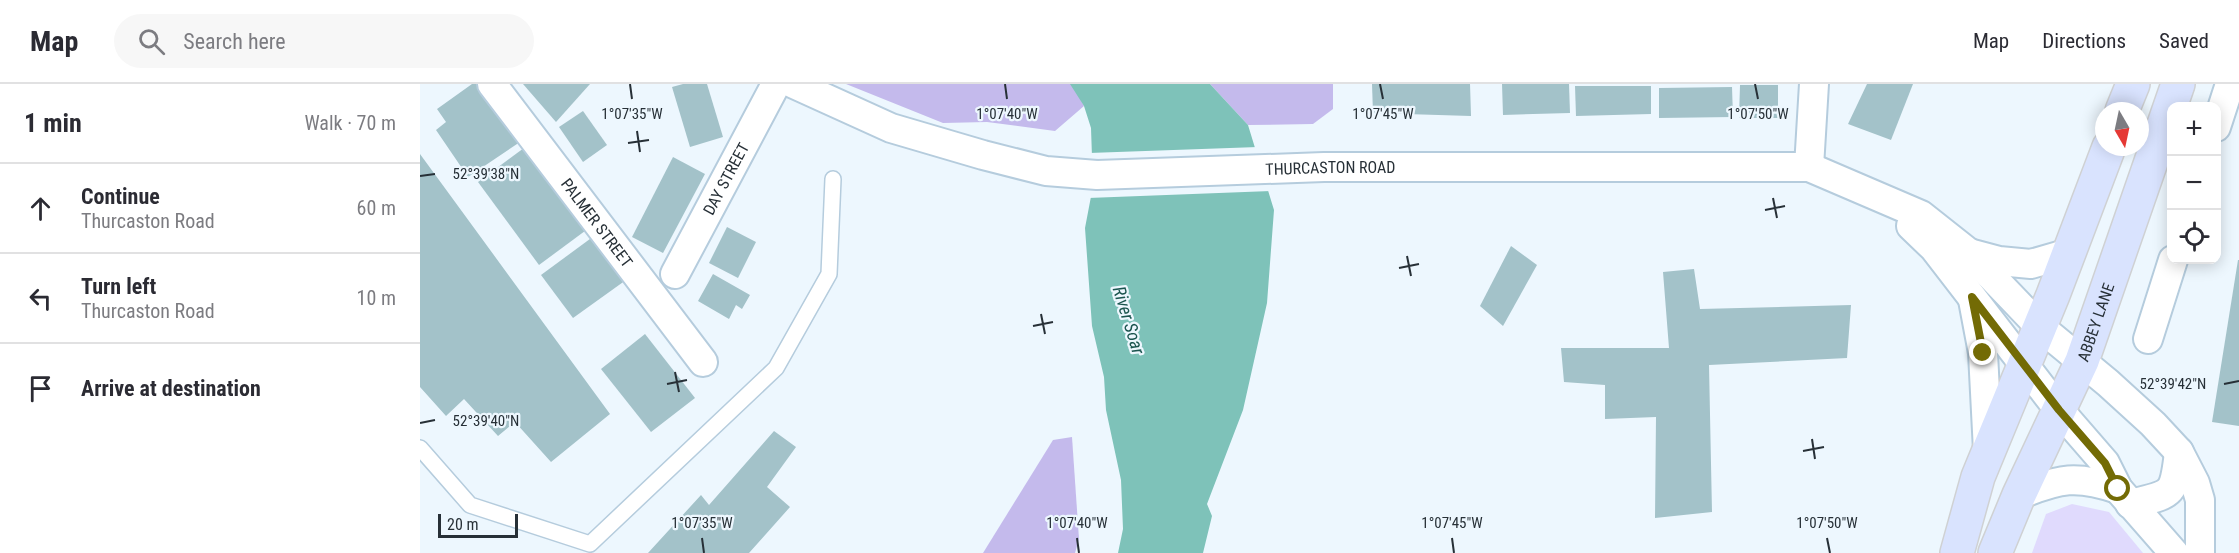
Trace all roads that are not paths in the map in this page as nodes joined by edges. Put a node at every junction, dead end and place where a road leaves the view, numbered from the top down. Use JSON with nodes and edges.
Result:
{"nodes":[{"id":1,"x":492,"y":84,"type":"edge"},
{"id":2,"x":776,"y":84,"type":"edge"},
{"id":3,"x":794,"y":84,"type":"edge"},
{"id":4,"x":1814,"y":84,"type":"edge"},
{"id":5,"x":2133,"y":84,"type":"edge"},
{"id":6,"x":2178,"y":84,"type":"edge"},
{"id":7,"x":2126,"y":102,"type":"edge"},
{"id":8,"x":2106,"y":156,"type":"edge"},
{"id":9,"x":1809,"y":167,"type":"junction"},
{"id":10,"x":833,"y":179,"type":"dead end"},
{"id":11,"x":1877,"y":194,"type":"junction"},
{"id":12,"x":1969,"y":253,"type":"junction"},
{"id":13,"x":2069,"y":254,"type":"junction"},
{"id":14,"x":2172,"y":264,"type":"edge"},
{"id":15,"x":675,"y":274,"type":"dead end"},
{"id":16,"x":1972,"y":297,"type":"junction"},
{"id":17,"x":2039,"y":326,"type":"junction"},
{"id":18,"x":2148,"y":339,"type":"dead end"},
{"id":19,"x":2082,"y":361,"type":"junction"},
{"id":20,"x":703,"y":362,"type":"dead end"},
{"id":21,"x":2023,"y":365,"type":"junction"},
{"id":22,"x":2059,"y":410,"type":"junction"},
{"id":23,"x":420,"y":448,"type":"edge"},
{"id":24,"x":2179,"y":452,"type":"junction"},
{"id":25,"x":1989,"y":453,"type":"junction"},
{"id":26,"x":2019,"y":495,"type":"junction"},
{"id":27,"x":2124,"y":496,"type":"junction"},
{"id":28,"x":1957,"y":553,"type":"edge"},
{"id":29,"x":1995,"y":553,"type":"edge"},
{"id":30,"x":2174,"y":553,"type":"edge"},
{"id":31,"x":2200,"y":553,"type":"edge"}],
"edges":[{"from":1,"to":20,"type":"street","name":"PALMER STREET"},
{"from":2,"to":15,"type":"street","name":"DAY STREET"},
{"from":3,"to":9,"type":"street","name":"THURCASTON ROAD"},
{"from":4,"to":9,"type":"street"},
{"from":5,"to":7,"type":"main road"},
{"from":6,"to":19,"type":"main road","name":"ABBEY LANE"},
{"from":8,"to":13,"type":"main road"},
{"from":9,"to":11,"type":"street","name":"THURCASTON ROAD"},
{"from":10,"to":23,"type":"lane"},
{"from":11,"to":12,"type":"street","name":"THURCASTON ROAD"},
{"from":11,"to":16,"type":"street","name":"THURCASTON ROAD"},
{"from":12,"to":13,"type":"street","name":"THURCASTON ROAD"},
{"from":12,"to":17,"type":"street","name":"THURCASTON ROAD"},
{"from":13,"to":17,"type":"main road"},
{"from":14,"to":18,"type":"street"},
{"from":16,"to":21,"type":"street","name":"THURCASTON ROAD"},
{"from":16,"to":25,"type":"street","name":"THURCASTON ROAD"},
{"from":17,"to":19,"type":"street","name":"THURCASTON ROAD"},
{"from":17,"to":21,"type":"main road"},
{"from":19,"to":22,"type":"main road","name":"ABBEY LANE"},
{"from":19,"to":24,"type":"street","name":"THURCASTON ROAD"},
{"from":21,"to":22,"type":"street","name":"THURCASTON ROAD"},
{"from":21,"to":25,"type":"main road"},
{"from":22,"to":26,"type":"main road","name":"ABBEY LANE"},
{"from":22,"to":27,"type":"street","name":"THURCASTON ROAD"},
{"from":24,"to":27,"type":"street"},
{"from":24,"to":31,"type":"street","name":"THURCASTON ROAD"},
{"from":25,"to":28,"type":"main road"},
{"from":26,"to":27,"type":"street"},
{"from":26,"to":29,"type":"main road","name":"ABBEY LANE"},
{"from":27,"to":30,"type":"street","name":"THURCASTON ROAD"}]}
